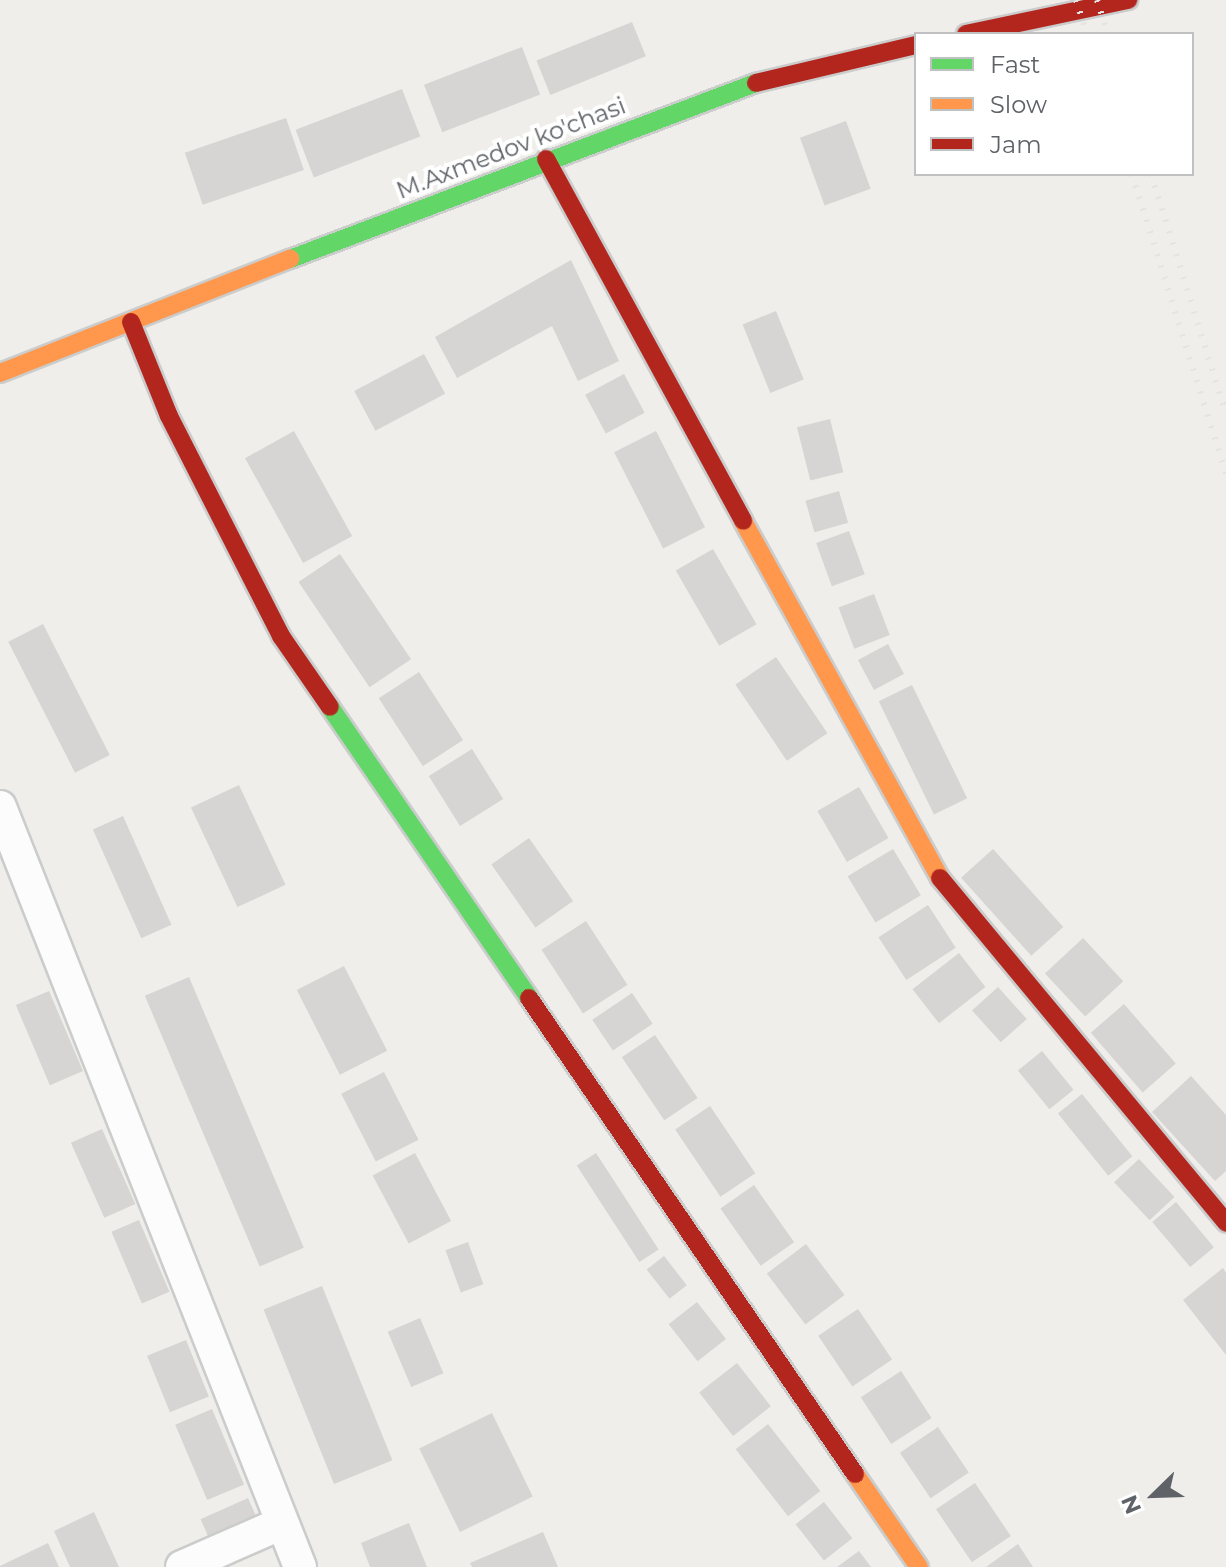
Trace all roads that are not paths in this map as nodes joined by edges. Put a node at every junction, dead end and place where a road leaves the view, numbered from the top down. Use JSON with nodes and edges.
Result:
{"nodes":[{"id":1,"x":1128,"y":0,"type":"edge"},
{"id":2,"x":976,"y":32,"type":"edge"},
{"id":3,"x":914,"y":45,"type":"edge"},
{"id":4,"x":546,"y":159,"type":"junction"},
{"id":5,"x":131,"y":322,"type":"junction"},
{"id":6,"x":0,"y":373,"type":"edge"},
{"id":7,"x":0,"y":807,"type":"edge"},
{"id":8,"x":1226,"y":1223,"type":"edge"},
{"id":9,"x":282,"y":1523,"type":"junction"},
{"id":10,"x":182,"y":1567,"type":"edge"},
{"id":11,"x":300,"y":1567,"type":"edge"},
{"id":12,"x":919,"y":1567,"type":"edge"}],
"edges":[{"from":1,"to":2,"type":"street"},
{"from":3,"to":4,"type":"street","name":"M.Axmedov ko'chasi"},
{"from":4,"to":5,"type":"street","name":"M.Axmedov ko'chasi"},
{"from":4,"to":8,"type":"street"},
{"from":5,"to":6,"type":"street","name":"M.Axmedov ko'chasi"},
{"from":5,"to":12,"type":"street"},
{"from":7,"to":9,"type":"street"},
{"from":9,"to":10,"type":"street"},
{"from":9,"to":11,"type":"street"}]}
